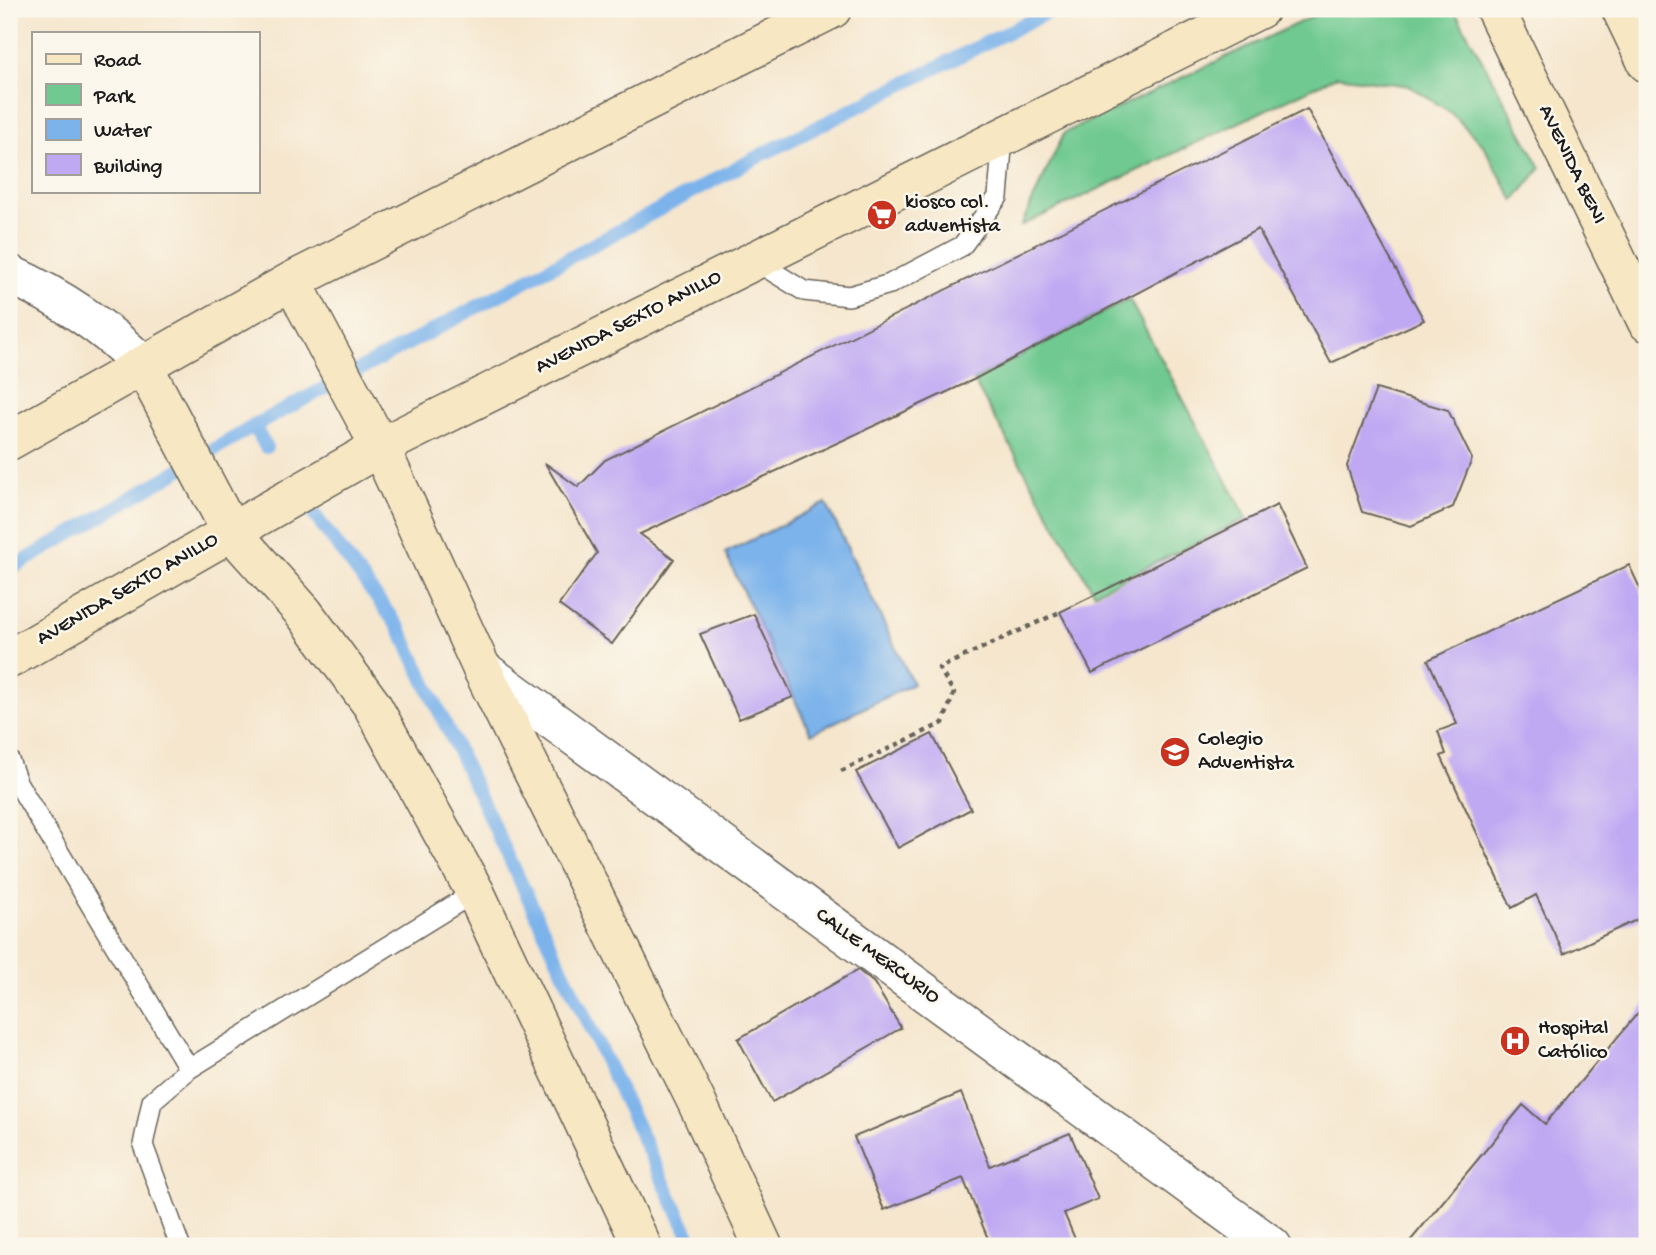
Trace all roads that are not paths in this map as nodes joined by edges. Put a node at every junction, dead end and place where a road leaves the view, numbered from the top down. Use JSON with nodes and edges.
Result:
{"nodes":[{"id":1,"x":832,"y":9,"type":"edge"},
{"id":2,"x":1260,"y":9,"type":"edge"},
{"id":3,"x":1495,"y":9,"type":"edge"},
{"id":4,"x":1621,"y":9,"type":"edge"},
{"id":5,"x":1647,"y":63,"type":"edge"},
{"id":6,"x":1003,"y":136,"type":"junction"},
{"id":7,"x":754,"y":260,"type":"junction"},
{"id":8,"x":9,"y":274,"type":"edge"},
{"id":9,"x":292,"y":281,"type":"junction"},
{"id":10,"x":1647,"y":322,"type":"edge"},
{"id":11,"x":143,"y":365,"type":"junction"},
{"id":12,"x":9,"y":441,"type":"edge"},
{"id":13,"x":380,"y":447,"type":"junction"},
{"id":14,"x":230,"y":530,"type":"junction"},
{"id":15,"x":9,"y":659,"type":"edge"},
{"id":16,"x":482,"y":669,"type":"junction"},
{"id":17,"x":9,"y":760,"type":"edge"},
{"id":18,"x":13,"y":785,"type":"edge"},
{"id":19,"x":475,"y":892,"type":"junction"},
{"id":20,"x":189,"y":1069,"type":"junction"},
{"id":21,"x":180,"y":1246,"type":"edge"},
{"id":22,"x":642,"y":1246,"type":"edge"},
{"id":23,"x":763,"y":1246,"type":"edge"},
{"id":24,"x":1272,"y":1246,"type":"edge"}],
"edges":[{"from":1,"to":9,"type":"street"},
{"from":2,"to":6,"type":"street","name":"AVENIDA SEXTO ANILLO"},
{"from":3,"to":10,"type":"street","name":"AVENIDA BENI"},
{"from":4,"to":5,"type":"street"},
{"from":6,"to":7,"type":"street","name":"AVENIDA SEXTO ANILLO"},
{"from":6,"to":7,"type":"lane"},
{"from":7,"to":13,"type":"street","name":"AVENIDA SEXTO ANILLO"},
{"from":8,"to":11,"type":"street"},
{"from":9,"to":11,"type":"street"},
{"from":9,"to":13,"type":"street"},
{"from":11,"to":12,"type":"street"},
{"from":11,"to":14,"type":"street"},
{"from":13,"to":14,"type":"street","name":"AVENIDA SEXTO ANILLO"},
{"from":13,"to":16,"type":"street"},
{"from":14,"to":15,"type":"street","name":"AVENIDA SEXTO ANILLO"},
{"from":14,"to":19,"type":"street"},
{"from":16,"to":23,"type":"street"},
{"from":16,"to":24,"type":"street","name":"CALLE MERCURIO"},
{"from":17,"to":18,"type":"lane"},
{"from":18,"to":20,"type":"lane"},
{"from":19,"to":20,"type":"lane"},
{"from":19,"to":22,"type":"street"},
{"from":20,"to":21,"type":"lane"}]}
